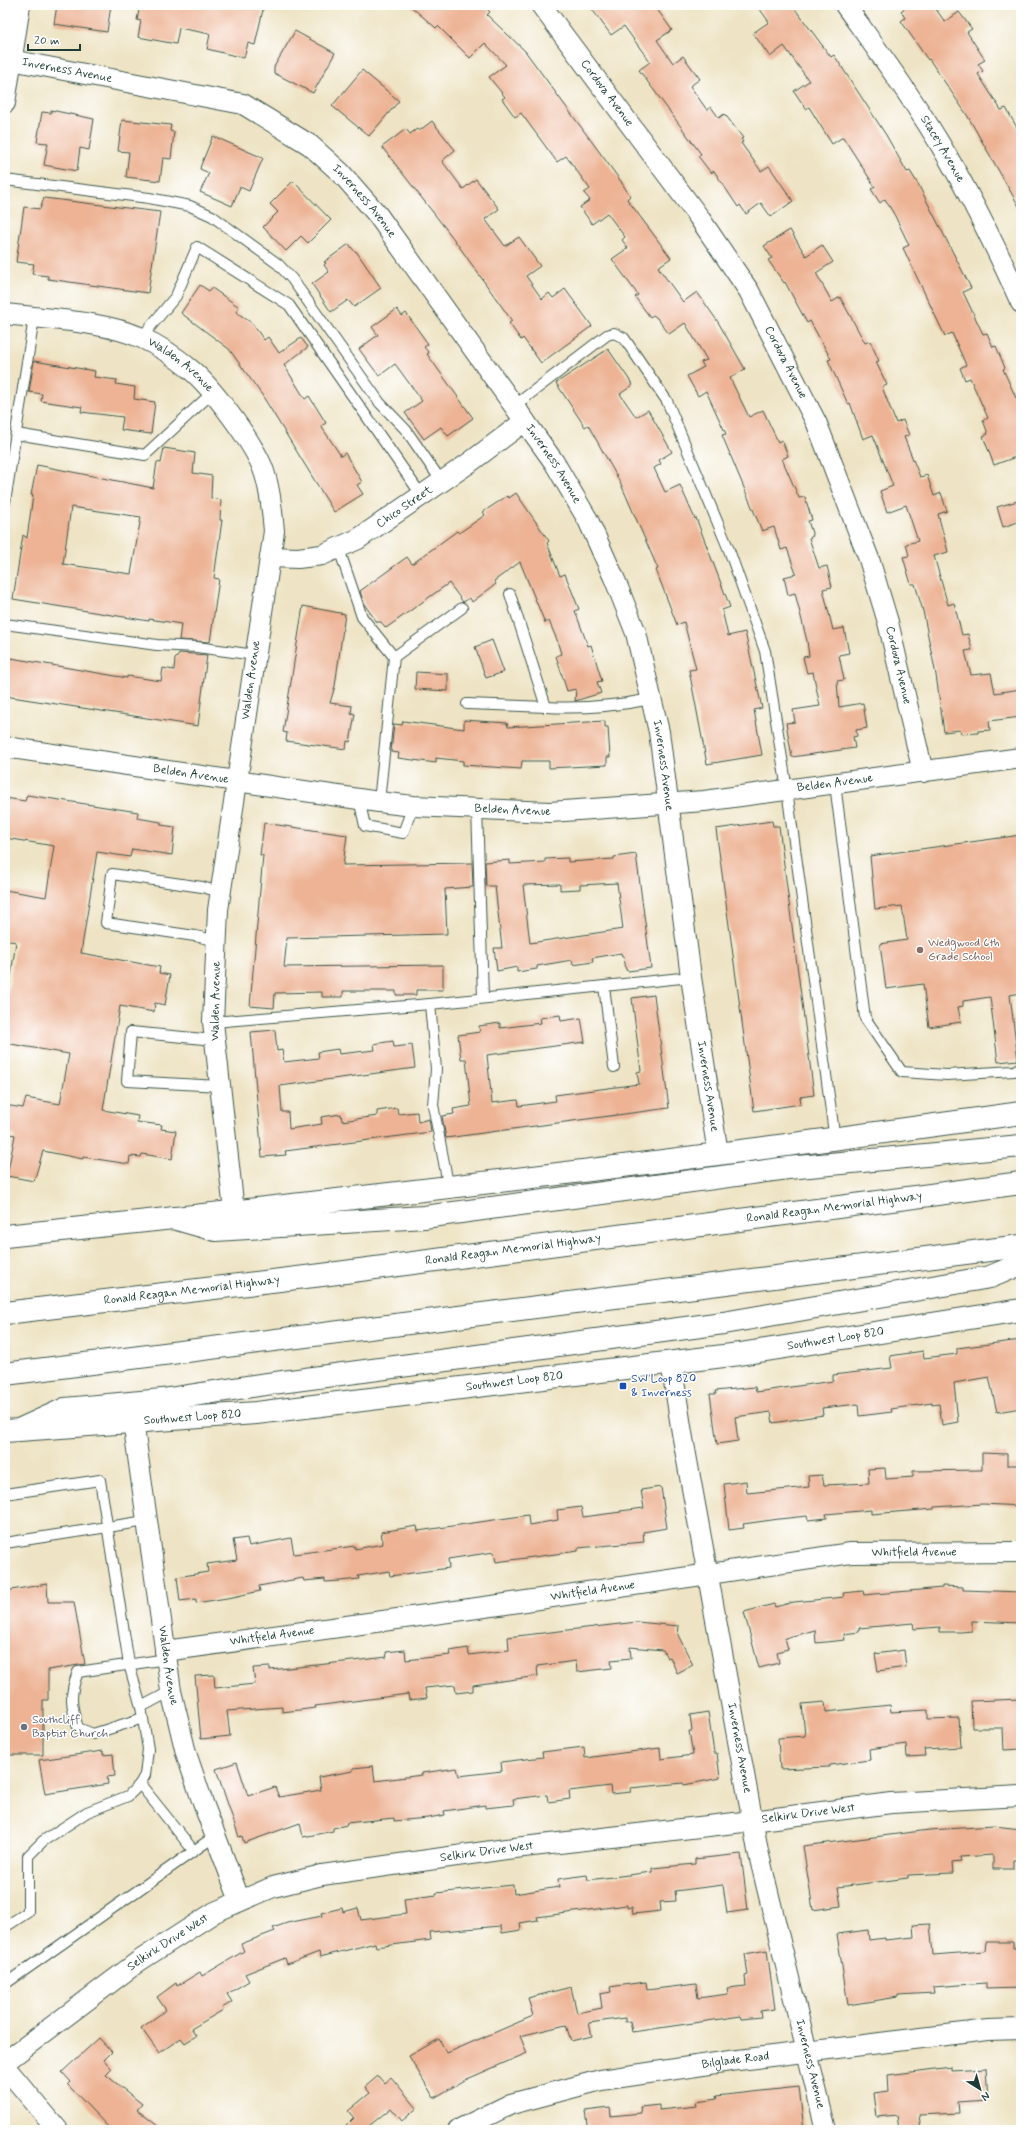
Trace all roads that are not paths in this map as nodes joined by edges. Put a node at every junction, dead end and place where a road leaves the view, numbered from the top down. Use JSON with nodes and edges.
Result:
{"nodes":[{"id":1,"x":20,"y":5,"type":"edge"},
{"id":2,"x":541,"y":5,"type":"edge"},
{"id":3,"x":845,"y":5,"type":"edge"},
{"id":4,"x":11,"y":60,"type":"junction"},
{"id":5,"x":5,"y":104,"type":"edge"},
{"id":6,"x":5,"y":180,"type":"edge"},
{"id":7,"x":1021,"y":303,"type":"edge"},
{"id":8,"x":5,"y":314,"type":"edge"},
{"id":9,"x":34,"y":318,"type":"junction"},
{"id":10,"x":141,"y":338,"type":"junction"},
{"id":11,"x":212,"y":393,"type":"junction"},
{"id":12,"x":519,"y":414,"type":"junction"},
{"id":13,"x":16,"y":434,"type":"junction"},
{"id":14,"x":442,"y":482,"type":"junction"},
{"id":15,"x":422,"y":496,"type":"junction"},
{"id":16,"x":5,"y":502,"type":"edge"},
{"id":17,"x":339,"y":549,"type":"junction"},
{"id":18,"x":270,"y":557,"type":"junction"},
{"id":19,"x":510,"y":594,"type":"dead end"},
{"id":20,"x":462,"y":608,"type":"dead end"},
{"id":21,"x":5,"y":624,"type":"edge"},
{"id":22,"x":255,"y":655,"type":"junction"},
{"id":23,"x":394,"y":657,"type":"junction"},
{"id":24,"x":651,"y":699,"type":"junction"},
{"id":25,"x":467,"y":704,"type":"dead end"},
{"id":26,"x":546,"y":707,"type":"junction"},
{"id":27,"x":5,"y":747,"type":"edge"},
{"id":28,"x":1021,"y":758,"type":"edge"},
{"id":29,"x":923,"y":772,"type":"junction"},
{"id":30,"x":236,"y":781,"type":"junction"},
{"id":31,"x":835,"y":784,"type":"junction"},
{"id":32,"x":787,"y":790,"type":"junction"},
{"id":33,"x":359,"y":799,"type":"junction"},
{"id":34,"x":379,"y":802,"type":"junction"},
{"id":35,"x":670,"y":804,"type":"junction"},
{"id":36,"x":413,"y":806,"type":"junction"},
{"id":37,"x":477,"y":808,"type":"junction"},
{"id":38,"x":220,"y":892,"type":"junction"},
{"id":39,"x":218,"y":941,"type":"junction"},
{"id":40,"x":691,"y":977,"type":"junction"},
{"id":41,"x":604,"y":986,"type":"junction"},
{"id":42,"x":483,"y":997,"type":"junction"},
{"id":43,"x":430,"y":1004,"type":"junction"},
{"id":44,"x":214,"y":1031,"type":"junction"},
{"id":45,"x":614,"y":1067,"type":"dead end"},
{"id":46,"x":1021,"y":1067,"type":"edge"},
{"id":47,"x":220,"y":1086,"type":"junction"},
{"id":48,"x":1021,"y":1113,"type":"edge"},
{"id":49,"x":835,"y":1140,"type":"junction"},
{"id":50,"x":1021,"y":1146,"type":"edge"},
{"id":51,"x":718,"y":1154,"type":"junction"},
{"id":52,"x":1021,"y":1183,"type":"edge"},
{"id":53,"x":448,"y":1189,"type":"junction"},
{"id":54,"x":234,"y":1211,"type":"junction"},
{"id":55,"x":173,"y":1218,"type":"junction"},
{"id":56,"x":8,"y":1237,"type":"edge"},
{"id":57,"x":1021,"y":1246,"type":"edge"},
{"id":58,"x":1021,"y":1264,"type":"edge"},
{"id":59,"x":1021,"y":1310,"type":"edge"},
{"id":60,"x":5,"y":1312,"type":"edge"},
{"id":61,"x":671,"y":1362,"type":"junction"},
{"id":62,"x":5,"y":1374,"type":"edge"},
{"id":63,"x":133,"y":1421,"type":"junction"},
{"id":64,"x":13,"y":1430,"type":"edge"},
{"id":65,"x":5,"y":1494,"type":"edge"},
{"id":66,"x":146,"y":1521,"type":"junction"},
{"id":67,"x":107,"y":1528,"type":"junction"},
{"id":68,"x":5,"y":1543,"type":"edge"},
{"id":69,"x":1021,"y":1552,"type":"edge"},
{"id":70,"x":707,"y":1573,"type":"junction"},
{"id":71,"x":166,"y":1655,"type":"junction"},
{"id":72,"x":129,"y":1664,"type":"junction"},
{"id":73,"x":171,"y":1691,"type":"junction"},
{"id":74,"x":141,"y":1707,"type":"junction"},
{"id":75,"x":143,"y":1718,"type":"junction"},
{"id":76,"x":140,"y":1784,"type":"junction"},
{"id":77,"x":1021,"y":1796,"type":"edge"},
{"id":78,"x":752,"y":1822,"type":"junction"},
{"id":79,"x":215,"y":1836,"type":"junction"},
{"id":80,"x":193,"y":1850,"type":"junction"},
{"id":81,"x":240,"y":1900,"type":"junction"},
{"id":82,"x":5,"y":1927,"type":"edge"},
{"id":83,"x":5,"y":1984,"type":"edge"},
{"id":84,"x":1021,"y":2030,"type":"edge"},
{"id":85,"x":807,"y":2052,"type":"junction"},
{"id":86,"x":5,"y":2062,"type":"edge"},
{"id":87,"x":5,"y":2067,"type":"edge"},
{"id":88,"x":58,"y":2130,"type":"edge"},
{"id":89,"x":458,"y":2130,"type":"edge"},
{"id":90,"x":826,"y":2130,"type":"edge"}],
"edges":[{"from":1,"to":4,"type":"street"},
{"from":2,"to":29,"type":"street","name":"Cordova Avenue"},
{"from":3,"to":7,"type":"street","name":"Stacey Avenue"},
{"from":4,"to":5,"type":"street"},
{"from":4,"to":12,"type":"street","name":"Inverness Avenue"},
{"from":6,"to":14,"type":"lane"},
{"from":8,"to":9,"type":"street","name":"Walden Avenue"},
{"from":9,"to":10,"type":"street","name":"Walden Avenue"},
{"from":9,"to":13,"type":"lane"},
{"from":10,"to":11,"type":"street","name":"Walden Avenue"},
{"from":10,"to":15,"type":"lane"},
{"from":11,"to":13,"type":"lane"},
{"from":11,"to":18,"type":"street","name":"Walden Avenue"},
{"from":12,"to":14,"type":"street","name":"Chico Street"},
{"from":12,"to":24,"type":"street","name":"Inverness Avenue"},
{"from":12,"to":32,"type":"lane"},
{"from":13,"to":16,"type":"lane"},
{"from":14,"to":15,"type":"street","name":"Chico Street"},
{"from":15,"to":17,"type":"street","name":"Chico Street"},
{"from":17,"to":18,"type":"street","name":"Chico Street"},
{"from":17,"to":23,"type":"lane"},
{"from":18,"to":22,"type":"street","name":"Walden Avenue"},
{"from":19,"to":26,"type":"lane"},
{"from":20,"to":23,"type":"lane"},
{"from":21,"to":22,"type":"lane"},
{"from":22,"to":30,"type":"street","name":"Walden Avenue"},
{"from":23,"to":34,"type":"lane"},
{"from":24,"to":26,"type":"lane"},
{"from":24,"to":35,"type":"street","name":"Inverness Avenue"},
{"from":25,"to":26,"type":"lane"},
{"from":27,"to":30,"type":"street","name":"Belden Avenue"},
{"from":28,"to":29,"type":"street","name":"Belden Avenue"},
{"from":29,"to":31,"type":"street","name":"Belden Avenue"},
{"from":30,"to":33,"type":"street","name":"Belden Avenue"},
{"from":30,"to":38,"type":"street","name":"Walden Avenue"},
{"from":31,"to":32,"type":"street","name":"Belden Avenue"},
{"from":31,"to":46,"type":"lane"},
{"from":32,"to":35,"type":"street","name":"Belden Avenue"},
{"from":32,"to":49,"type":"lane"},
{"from":33,"to":34,"type":"street","name":"Belden Avenue"},
{"from":33,"to":36,"type":"lane"},
{"from":34,"to":36,"type":"street","name":"Belden Avenue"},
{"from":35,"to":37,"type":"street","name":"Belden Avenue"},
{"from":35,"to":40,"type":"street","name":"Inverness Avenue"},
{"from":36,"to":37,"type":"street","name":"Belden Avenue"},
{"from":37,"to":42,"type":"lane"},
{"from":38,"to":39,"type":"street","name":"Walden Avenue"},
{"from":38,"to":39,"type":"lane"},
{"from":39,"to":44,"type":"street","name":"Walden Avenue"},
{"from":40,"to":41,"type":"lane"},
{"from":40,"to":51,"type":"street","name":"Inverness Avenue"},
{"from":41,"to":42,"type":"lane"},
{"from":41,"to":45,"type":"lane"},
{"from":42,"to":43,"type":"lane"},
{"from":43,"to":44,"type":"lane"},
{"from":43,"to":53,"type":"lane"},
{"from":44,"to":47,"type":"street","name":"Walden Avenue"},
{"from":44,"to":47,"type":"lane"},
{"from":47,"to":54,"type":"street","name":"Walden Avenue"},
{"from":48,"to":49,"type":"main road"},
{"from":49,"to":51,"type":"main road"},
{"from":50,"to":55,"type":"main road"},
{"from":51,"to":53,"type":"main road"},
{"from":52,"to":60,"type":"main road","name":"Ronald Reagan Memorial Highway"},
{"from":53,"to":54,"type":"main road"},
{"from":54,"to":55,"type":"main road"},
{"from":55,"to":56,"type":"main road"},
{"from":57,"to":62,"type":"main road"},
{"from":58,"to":64,"type":"main road"},
{"from":59,"to":61,"type":"main road","name":"Southwest Loop 820"},
{"from":61,"to":63,"type":"main road","name":"Southwest Loop 820"},
{"from":61,"to":70,"type":"street","name":"Inverness Avenue"},
{"from":63,"to":64,"type":"main road","name":"Southwest Loop 820"},
{"from":63,"to":66,"type":"street","name":"Walden Avenue"},
{"from":65,"to":67,"type":"lane"},
{"from":66,"to":67,"type":"lane"},
{"from":66,"to":71,"type":"street","name":"Walden Avenue"},
{"from":67,"to":68,"type":"lane"},
{"from":67,"to":72,"type":"lane"},
{"from":69,"to":70,"type":"street","name":"Whitfield Avenue"},
{"from":70,"to":71,"type":"street","name":"Whitfield Avenue"},
{"from":70,"to":78,"type":"street","name":"Inverness Avenue"},
{"from":71,"to":72,"type":"lane"},
{"from":71,"to":73,"type":"street","name":"Walden Avenue"},
{"from":72,"to":74,"type":"lane"},
{"from":72,"to":75,"type":"lane"},
{"from":73,"to":74,"type":"lane"},
{"from":73,"to":79,"type":"street","name":"Walden Avenue"},
{"from":74,"to":75,"type":"lane"},
{"from":75,"to":76,"type":"lane"},
{"from":76,"to":80,"type":"lane"},
{"from":76,"to":82,"type":"lane"},
{"from":77,"to":78,"type":"street","name":"Selkirk Drive West"},
{"from":78,"to":81,"type":"street","name":"Selkirk Drive West"},
{"from":78,"to":85,"type":"street","name":"Inverness Avenue"},
{"from":79,"to":80,"type":"lane"},
{"from":79,"to":81,"type":"street","name":"Walden Avenue"},
{"from":80,"to":83,"type":"lane"},
{"from":81,"to":86,"type":"street","name":"Selkirk Drive West"},
{"from":84,"to":85,"type":"street","name":"Bilglade Road"},
{"from":85,"to":89,"type":"street","name":"Bilglade Road"},
{"from":85,"to":90,"type":"street","name":"Inverness Avenue"},
{"from":87,"to":88,"type":"street"}]}
